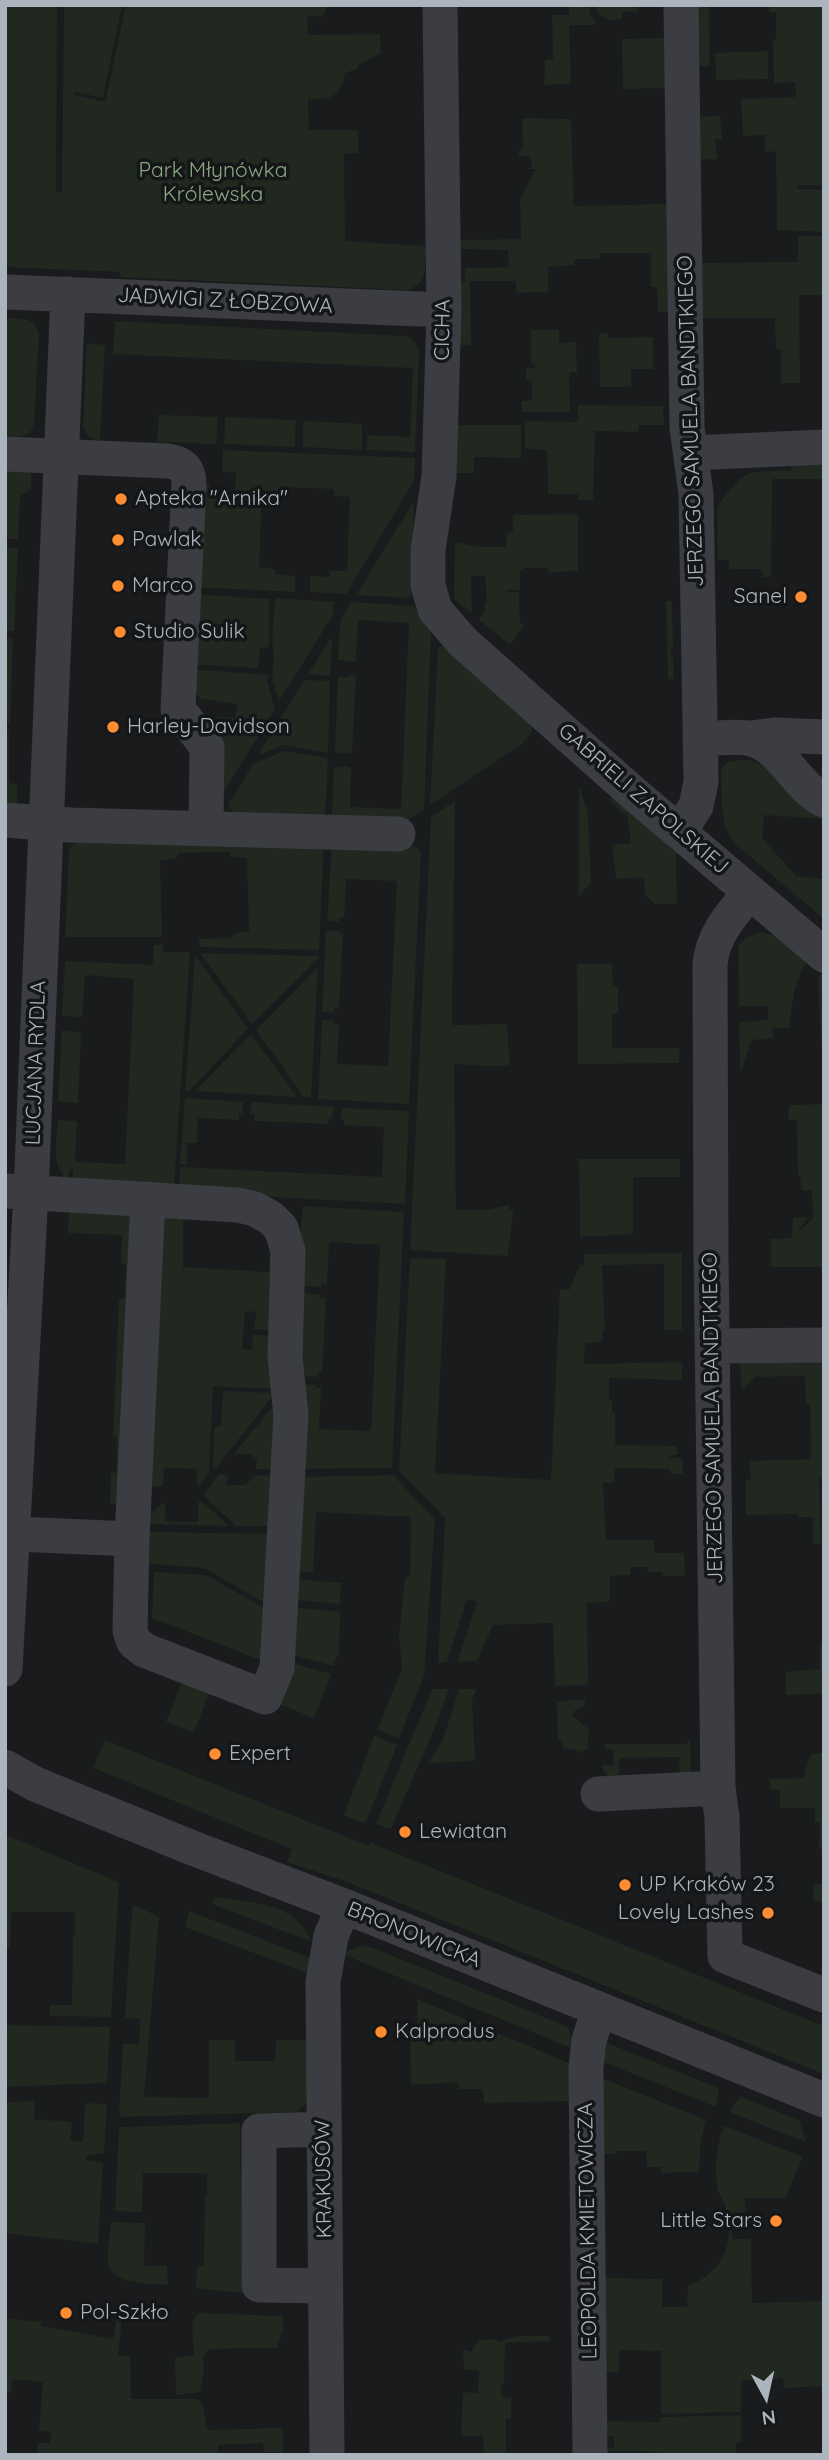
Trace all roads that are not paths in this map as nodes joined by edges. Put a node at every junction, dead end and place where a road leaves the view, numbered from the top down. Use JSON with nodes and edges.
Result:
{"nodes":[{"id":1,"x":440,"y":5,"type":"edge"},
{"id":2,"x":681,"y":5,"type":"edge"},
{"id":3,"x":5,"y":292,"type":"edge"},
{"id":4,"x":68,"y":295,"type":"junction"},
{"id":5,"x":444,"y":310,"type":"junction"},
{"id":6,"x":824,"y":447,"type":"edge"},
{"id":7,"x":691,"y":453,"type":"junction"},
{"id":8,"x":5,"y":454,"type":"edge"},
{"id":9,"x":61,"y":456,"type":"junction"},
{"id":10,"x":463,"y":642,"type":"joint"},
{"id":11,"x":824,"y":737,"type":"edge"},
{"id":12,"x":751,"y":738,"type":"junction"},
{"id":13,"x":701,"y":739,"type":"junction"},
{"id":14,"x":824,"y":800,"type":"edge"},
{"id":15,"x":5,"y":820,"type":"edge"},
{"id":16,"x":46,"y":822,"type":"junction"},
{"id":17,"x":206,"y":828,"type":"junction"},
{"id":18,"x":679,"y":832,"type":"junction"},
{"id":19,"x":398,"y":834,"type":"dead end"},
{"id":20,"x":750,"y":892,"type":"junction"},
{"id":21,"x":824,"y":955,"type":"edge"},
{"id":22,"x":18,"y":1192,"type":"edge"},
{"id":23,"x":148,"y":1199,"type":"junction"},
{"id":24,"x":824,"y":1345,"type":"edge"},
{"id":25,"x":712,"y":1346,"type":"junction"},
{"id":26,"x":14,"y":1534,"type":"junction"},
{"id":27,"x":132,"y":1539,"type":"junction"},
{"id":28,"x":5,"y":1669,"type":"edge"},
{"id":29,"x":5,"y":1767,"type":"edge"},
{"id":30,"x":718,"y":1788,"type":"junction"},
{"id":31,"x":598,"y":1794,"type":"dead end"},
{"id":32,"x":344,"y":1906,"type":"junction"},
{"id":33,"x":824,"y":1995,"type":"edge"},
{"id":34,"x":599,"y":2010,"type":"junction"},
{"id":35,"x":824,"y":2100,"type":"edge"},
{"id":36,"x":324,"y":2129,"type":"junction"},
{"id":37,"x":325,"y":2286,"type":"junction"},
{"id":38,"x":327,"y":2455,"type":"edge"},
{"id":39,"x":590,"y":2455,"type":"edge"}],
"edges":[{"from":1,"to":5,"type":"street","name":"CICHA"},
{"from":2,"to":7,"type":"street","name":"JERZEGO SAMUELA BANDTKIEGO"},
{"from":3,"to":4,"type":"street","name":"JADWIGI Z ŁOBZOWA"},
{"from":4,"to":5,"type":"street","name":"JADWIGI Z ŁOBZOWA"},
{"from":4,"to":9,"type":"street","name":"LUCJANA RYDLA"},
{"from":5,"to":10,"type":"street","name":"CICHA"},
{"from":6,"to":7,"type":"street"},
{"from":7,"to":13,"type":"street","name":"JERZEGO SAMUELA BANDTKIEGO"},
{"from":8,"to":9,"type":"street"},
{"from":9,"to":16,"type":"street","name":"LUCJANA RYDLA"},
{"from":9,"to":17,"type":"street"},
{"from":10,"to":18,"type":"street","name":"GABRIELI ZAPOLSKIEJ"},
{"from":11,"to":12,"type":"street"},
{"from":12,"to":13,"type":"street"},
{"from":12,"to":14,"type":"street"},
{"from":13,"to":18,"type":"street","name":"JERZEGO SAMUELA BANDTKIEGO"},
{"from":15,"to":16,"type":"street"},
{"from":16,"to":17,"type":"street"},
{"from":16,"to":22,"type":"street","name":"LUCJANA RYDLA"},
{"from":17,"to":19,"type":"street"},
{"from":18,"to":20,"type":"street","name":"GABRIELI ZAPOLSKIEJ"},
{"from":20,"to":21,"type":"street","name":"GABRIELI ZAPOLSKIEJ"},
{"from":20,"to":25,"type":"street","name":"JERZEGO SAMUELA BANDTKIEGO"},
{"from":22,"to":23,"type":"street"},
{"from":22,"to":26,"type":"street","name":"LUCJANA RYDLA"},
{"from":23,"to":27,"type":"street"},
{"from":23,"to":27,"type":"street"},
{"from":24,"to":25,"type":"street"},
{"from":25,"to":30,"type":"street","name":"JERZEGO SAMUELA BANDTKIEGO"},
{"from":26,"to":27,"type":"street"},
{"from":26,"to":28,"type":"street","name":"LUCJANA RYDLA"},
{"from":29,"to":32,"type":"street","name":"BRONOWICKA"},
{"from":30,"to":31,"type":"street"},
{"from":30,"to":33,"type":"street","name":"JERZEGO SAMUELA BANDTKIEGO"},
{"from":32,"to":34,"type":"street","name":"BRONOWICKA"},
{"from":32,"to":36,"type":"street","name":"KRAKUSÓW"},
{"from":34,"to":35,"type":"street","name":"BRONOWICKA"},
{"from":34,"to":39,"type":"street","name":"LEOPOLDA KMIETOWICZA"},
{"from":36,"to":37,"type":"street","name":"KRAKUSÓW"},
{"from":36,"to":37,"type":"street"},
{"from":37,"to":38,"type":"street","name":"KRAKUSÓW"}]}
